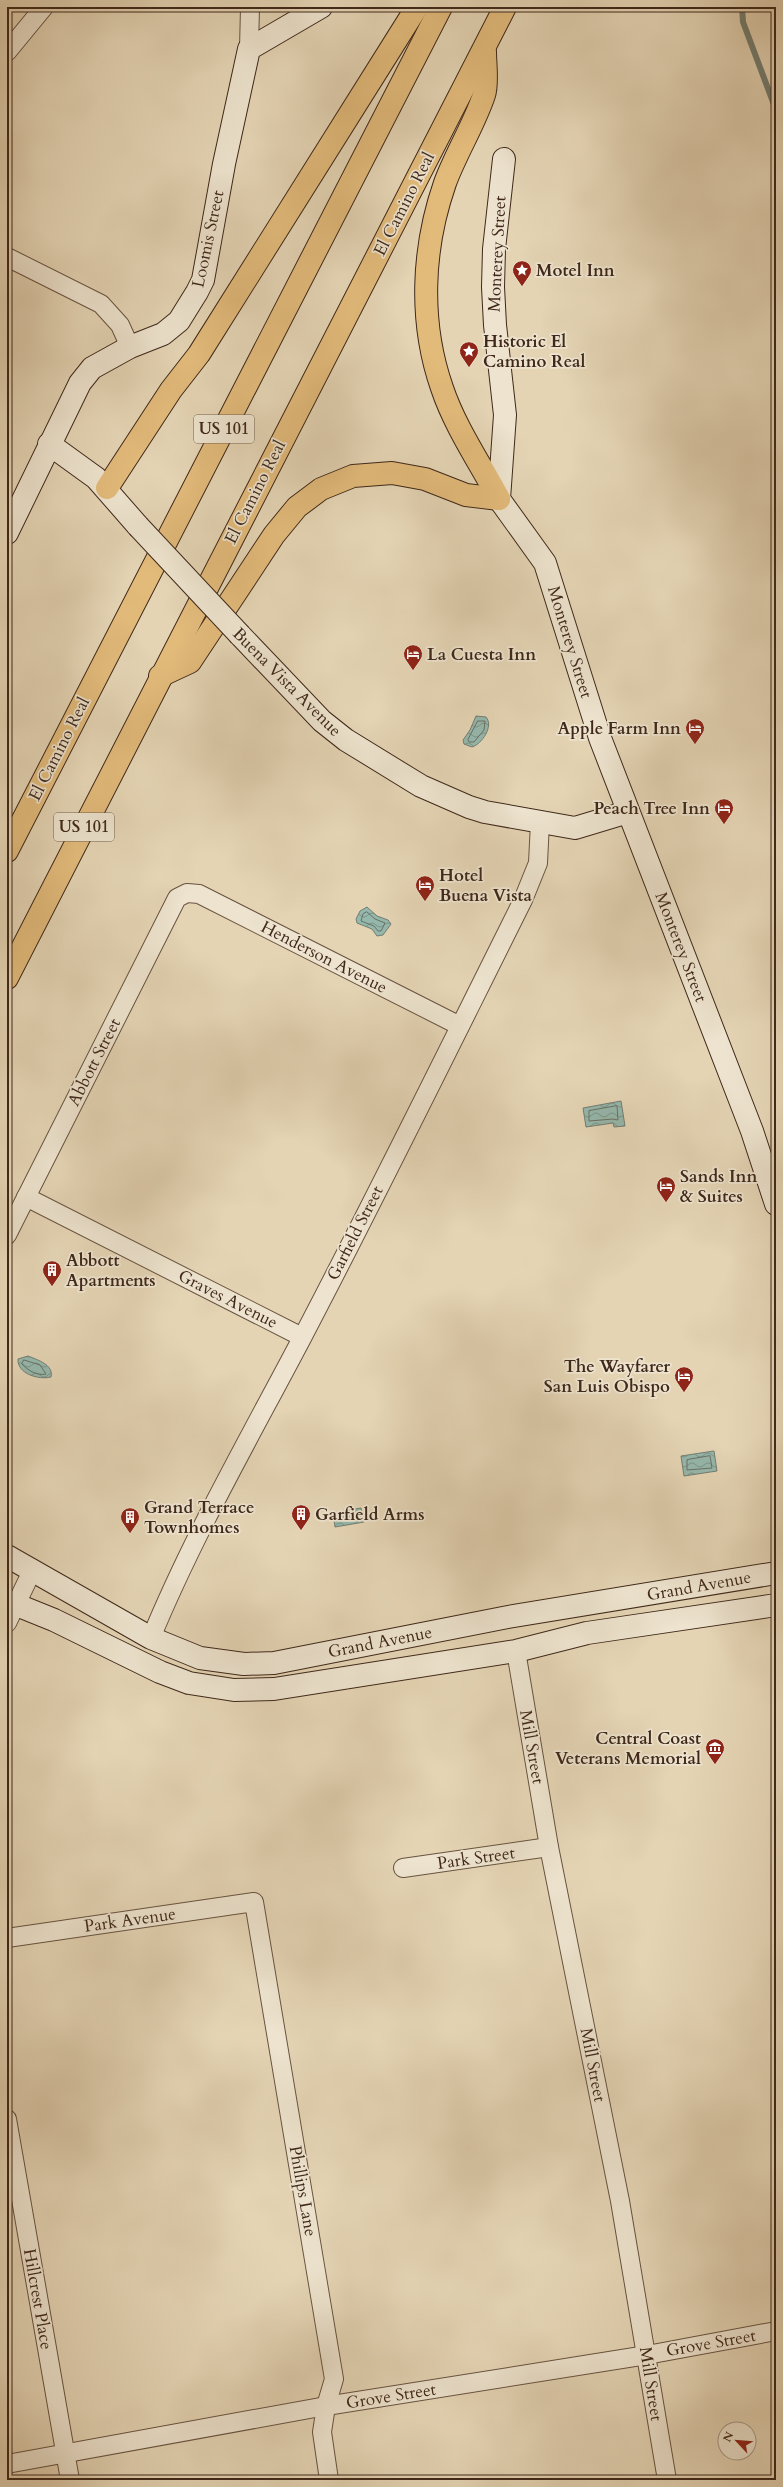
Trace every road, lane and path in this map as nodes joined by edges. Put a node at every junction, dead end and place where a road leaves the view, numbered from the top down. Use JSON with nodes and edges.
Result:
{"nodes":[{"id":1,"x":44,"y":7,"type":"edge"},
{"id":2,"x":250,"y":7,"type":"edge"},
{"id":3,"x":320,"y":7,"type":"edge"},
{"id":4,"x":417,"y":7,"type":"edge"},
{"id":5,"x":442,"y":7,"type":"edge"},
{"id":6,"x":505,"y":7,"type":"edge"},
{"id":7,"x":249,"y":49,"type":"junction"},
{"id":8,"x":485,"y":49,"type":"junction"},
{"id":9,"x":7,"y":52,"type":"edge"},
{"id":10,"x":504,"y":159,"type":"dead end"},
{"id":11,"x":7,"y":257,"type":"edge"},
{"id":12,"x":130,"y":346,"type":"junction"},
{"id":13,"x":49,"y":444,"type":"junction"},
{"id":14,"x":107,"y":488,"type":"junction"},
{"id":15,"x":499,"y":499,"type":"junction"},
{"id":16,"x":7,"y":533,"type":"edge"},
{"id":17,"x":160,"y":676,"type":"junction"},
{"id":18,"x":628,"y":812,"type":"junction"},
{"id":19,"x":540,"y":822,"type":"junction"},
{"id":20,"x":7,"y":850,"type":"edge"},
{"id":21,"x":187,"y":893,"type":"joint"},
{"id":22,"x":7,"y":978,"type":"edge"},
{"id":23,"x":460,"y":1026,"type":"junction"},
{"id":24,"x":26,"y":1197,"type":"junction"},
{"id":25,"x":776,"y":1204,"type":"edge"},
{"id":26,"x":7,"y":1235,"type":"edge"},
{"id":27,"x":302,"y":1337,"type":"junction"},
{"id":28,"x":7,"y":1556,"type":"edge"},
{"id":29,"x":33,"y":1569,"type":"junction"},
{"id":30,"x":776,"y":1573,"type":"edge"},
{"id":31,"x":776,"y":1605,"type":"edge"},
{"id":32,"x":10,"y":1610,"type":"edge"},
{"id":33,"x":508,"y":1617,"type":"junction"},
{"id":34,"x":151,"y":1638,"type":"junction"},
{"id":35,"x":516,"y":1651,"type":"junction"},
{"id":36,"x":549,"y":1847,"type":"junction"},
{"id":37,"x":403,"y":1868,"type":"dead end"},
{"id":38,"x":254,"y":1902,"type":"joint"},
{"id":39,"x":7,"y":1938,"type":"edge"},
{"id":40,"x":7,"y":2119,"type":"edge"},
{"id":41,"x":776,"y":2331,"type":"edge"},
{"id":42,"x":647,"y":2355,"type":"junction"},
{"id":43,"x":326,"y":2406,"type":"junction"},
{"id":44,"x":66,"y":2454,"type":"junction"},
{"id":45,"x":7,"y":2464,"type":"edge"},
{"id":46,"x":70,"y":2480,"type":"edge"},
{"id":47,"x":329,"y":2480,"type":"edge"},
{"id":48,"x":667,"y":2480,"type":"edge"}],
"edges":[{"from":1,"to":9,"type":"street"},
{"from":2,"to":7,"type":"street"},
{"from":3,"to":7,"type":"street"},
{"from":4,"to":14,"type":"highway"},
{"from":5,"to":20,"type":"highway","name":"El Camino Real","number":"US 101"},
{"from":6,"to":8,"type":"highway","name":"El Camino Real","number":"US 101"},
{"from":7,"to":12,"type":"street","name":"Loomis Street"},
{"from":8,"to":15,"type":"highway"},
{"from":8,"to":17,"type":"highway","name":"El Camino Real","number":"US 101"},
{"from":10,"to":15,"type":"street","name":"Monterey Street"},
{"from":11,"to":12,"type":"street"},
{"from":12,"to":13,"type":"street","name":"Loomis Street"},
{"from":13,"to":14,"type":"street","name":"Buena Vista Avenue"},
{"from":13,"to":16,"type":"street","name":"Loomis Street"},
{"from":14,"to":19,"type":"street","name":"Buena Vista Avenue","bridge":true},
{"from":15,"to":17,"type":"highway"},
{"from":15,"to":18,"type":"street","name":"Monterey Street"},
{"from":17,"to":22,"type":"highway","name":"El Camino Real","number":"US 101"},
{"from":18,"to":19,"type":"street","name":"Buena Vista Avenue"},
{"from":18,"to":25,"type":"street","name":"Monterey Street"},
{"from":19,"to":23,"type":"street","name":"Garfield Street"},
{"from":21,"to":23,"type":"street","name":"Henderson Avenue"},
{"from":21,"to":24,"type":"street","name":"Abbott Street"},
{"from":23,"to":27,"type":"street","name":"Garfield Street"},
{"from":24,"to":26,"type":"street","name":"Abbott Street"},
{"from":24,"to":27,"type":"street","name":"Graves Avenue"},
{"from":27,"to":34,"type":"street","name":"Garfield Street"},
{"from":28,"to":29,"type":"street","name":"Grand Avenue"},
{"from":29,"to":32,"type":"street"},
{"from":29,"to":34,"type":"street","name":"Grand Avenue"},
{"from":30,"to":33,"type":"street","name":"Grand Avenue"},
{"from":31,"to":35,"type":"street","name":"Grand Avenue"},
{"from":32,"to":35,"type":"street","name":"Grand Avenue"},
{"from":33,"to":34,"type":"street","name":"Grand Avenue"},
{"from":33,"to":35,"type":"street"},
{"from":35,"to":36,"type":"street","name":"Mill Street"},
{"from":36,"to":37,"type":"street","name":"Park Street"},
{"from":36,"to":42,"type":"street","name":"Mill Street"},
{"from":38,"to":39,"type":"street","name":"Park Avenue"},
{"from":38,"to":43,"type":"street","name":"Phillips Lane"},
{"from":40,"to":44,"type":"street","name":"Hillcrest Place"},
{"from":41,"to":42,"type":"street","name":"Grove Street"},
{"from":42,"to":43,"type":"street","name":"Grove Street"},
{"from":42,"to":48,"type":"street","name":"Mill Street"},
{"from":43,"to":44,"type":"street","name":"Grove Street"},
{"from":43,"to":47,"type":"street","name":"Phillips Lane"},
{"from":44,"to":45,"type":"street","name":"Grove Street"},
{"from":44,"to":46,"type":"street","name":"Hillcrest Place"}]}
